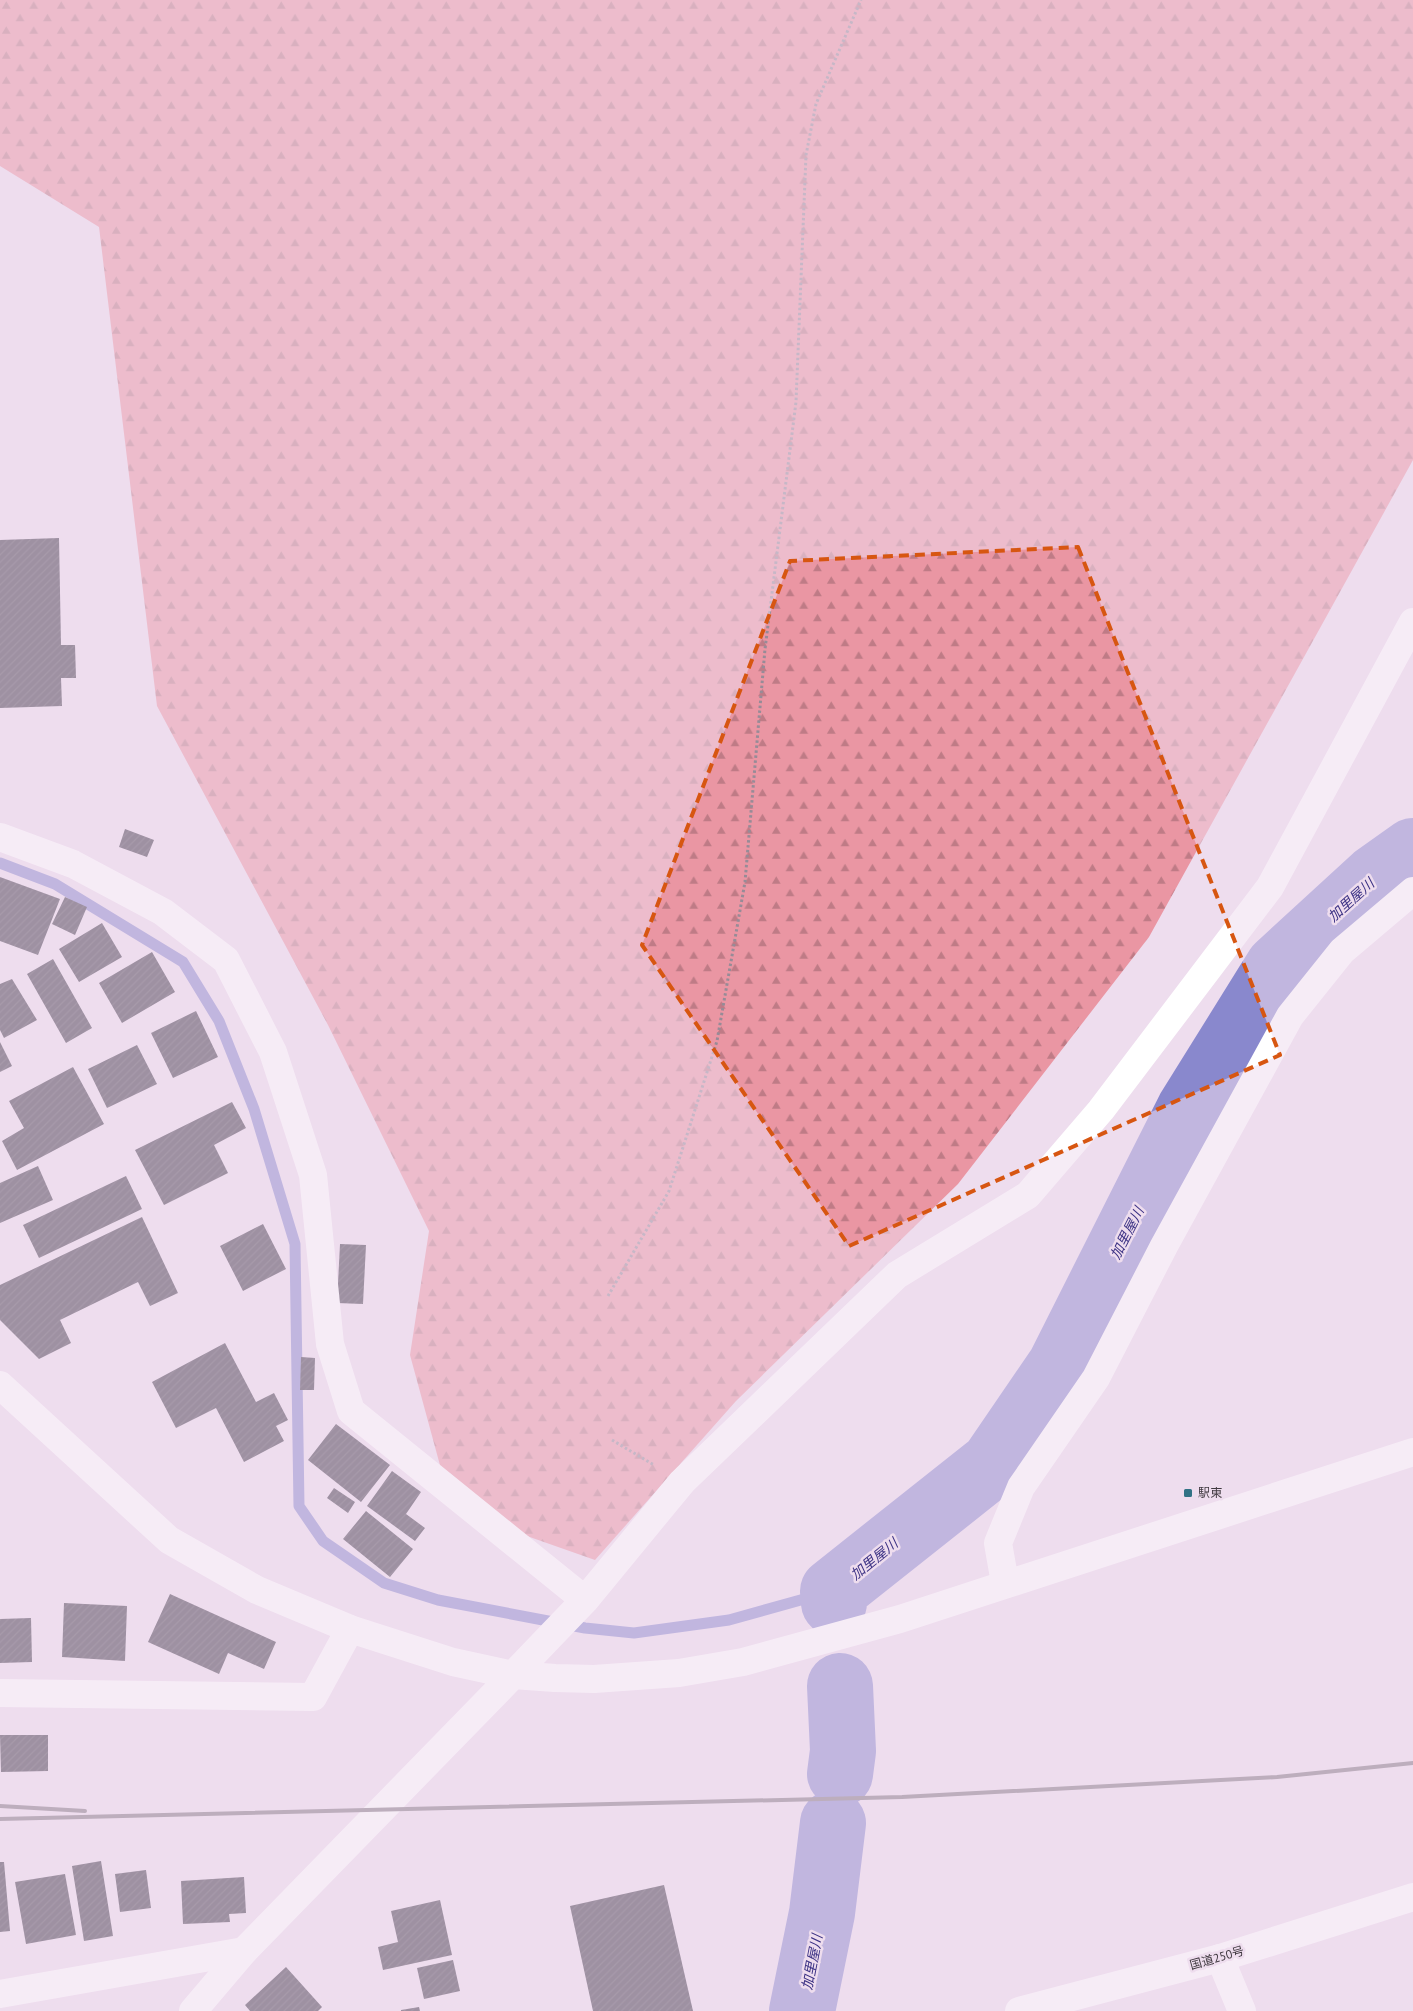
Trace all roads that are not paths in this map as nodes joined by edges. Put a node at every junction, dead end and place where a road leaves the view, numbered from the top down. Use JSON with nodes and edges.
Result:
{"nodes":[{"id":1,"x":1413,"y":622,"type":"edge"},
{"id":2,"x":0,"y":837,"type":"edge"},
{"id":3,"x":1413,"y":891,"type":"edge"},
{"id":4,"x":0,"y":1385,"type":"edge"},
{"id":5,"x":1413,"y":1452,"type":"edge"},
{"id":6,"x":1005,"y":1583,"type":"junction"},
{"id":7,"x":585,"y":1600,"type":"junction"},
{"id":8,"x":350,"y":1629,"type":"junction"},
{"id":9,"x":513,"y":1674,"type":"junction"},
{"id":10,"x":0,"y":1693,"type":"edge"},
{"id":11,"x":1413,"y":1897,"type":"edge"},
{"id":12,"x":244,"y":1951,"type":"junction"},
{"id":13,"x":1220,"y":1958,"type":"junction"},
{"id":14,"x":0,"y":1994,"type":"edge"},
{"id":15,"x":193,"y":2011,"type":"edge"},
{"id":16,"x":1019,"y":2011,"type":"edge"},
{"id":17,"x":1242,"y":2011,"type":"edge"}],
"edges":[{"from":1,"to":7,"type":"main road"},
{"from":2,"to":7,"type":"main road"},
{"from":3,"to":6,"type":"main road"},
{"from":4,"to":8,"type":"main road"},
{"from":5,"to":6,"type":"main road"},
{"from":6,"to":9,"type":"main road"},
{"from":7,"to":9,"type":"main road"},
{"from":8,"to":9,"type":"main road"},
{"from":8,"to":10,"type":"main road"},
{"from":9,"to":12,"type":"main road"},
{"from":11,"to":13,"type":"main road","name":"国道250号"},
{"from":12,"to":14,"type":"main road"},
{"from":12,"to":15,"type":"main road"},
{"from":13,"to":16,"type":"main road","name":"国道250号"},
{"from":13,"to":17,"type":"main road"}]}
